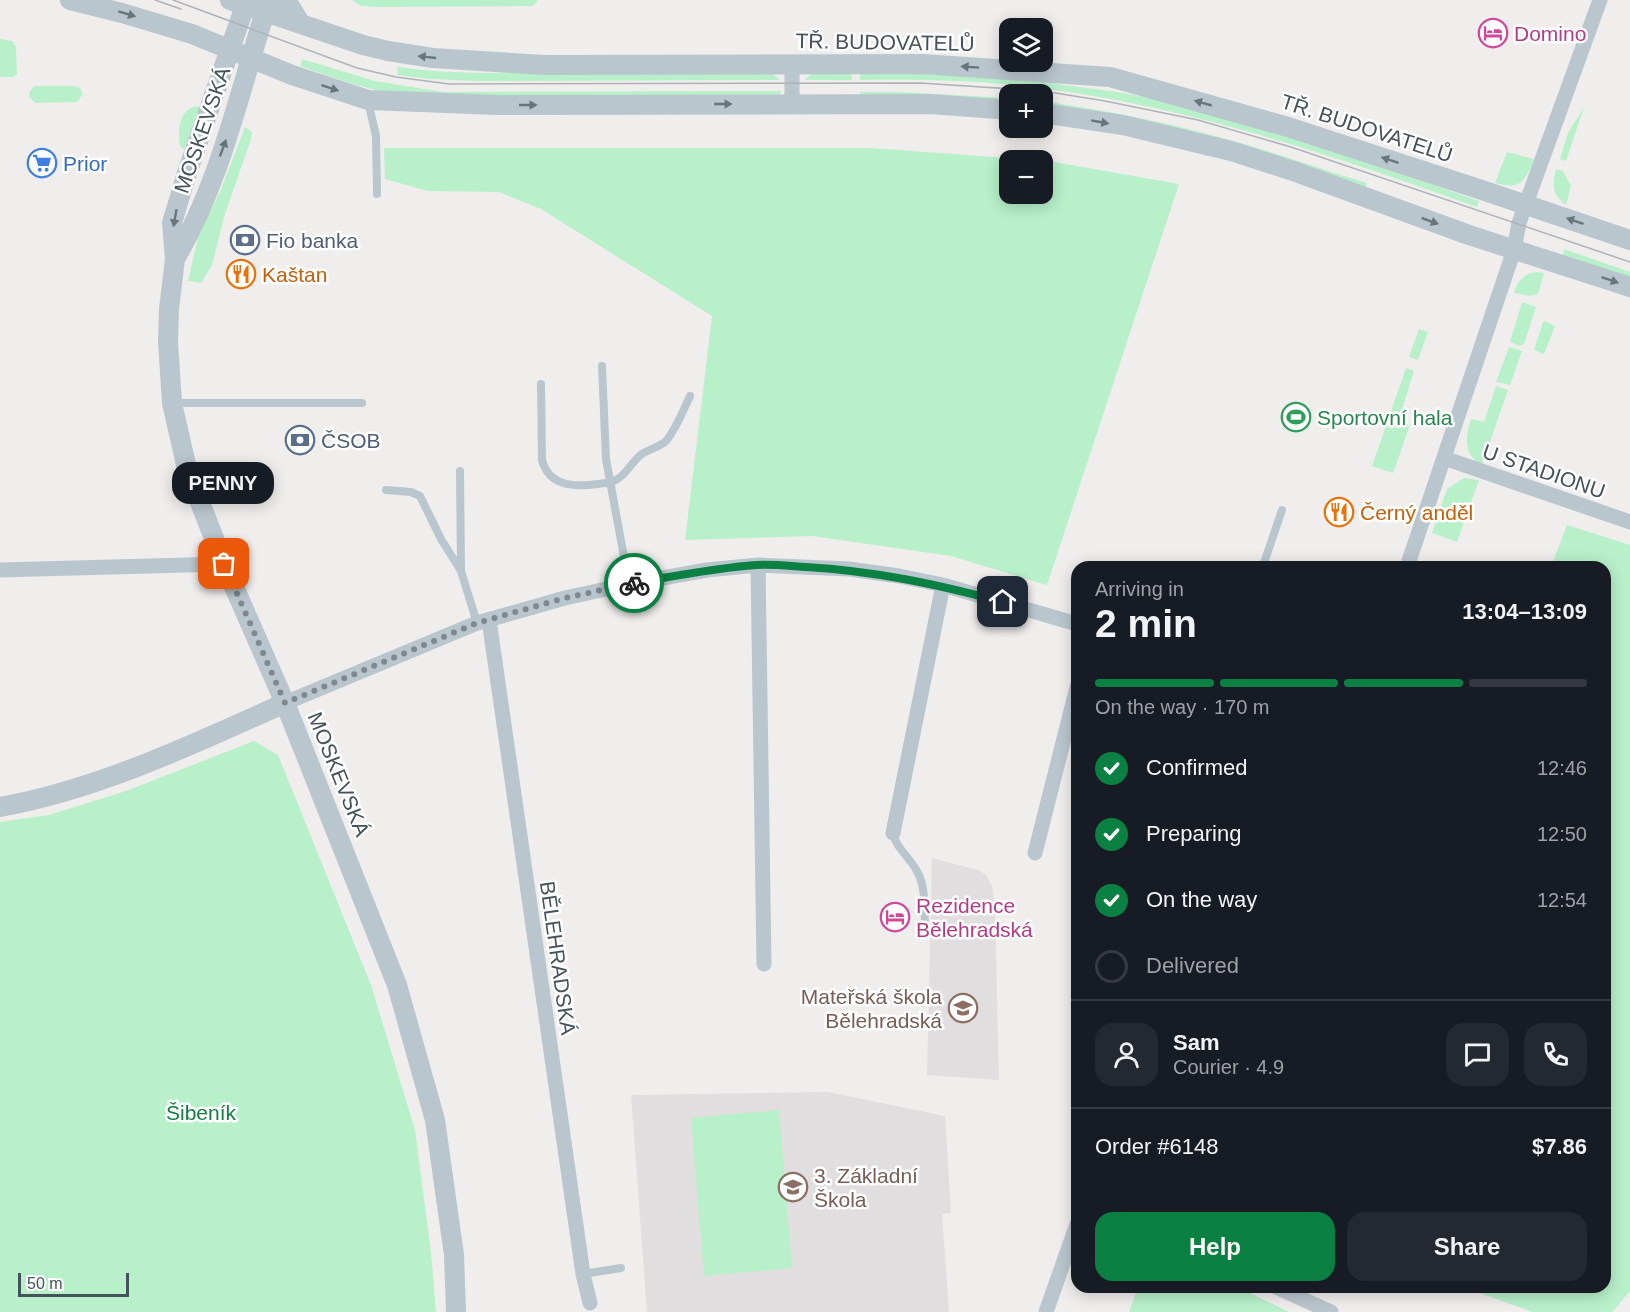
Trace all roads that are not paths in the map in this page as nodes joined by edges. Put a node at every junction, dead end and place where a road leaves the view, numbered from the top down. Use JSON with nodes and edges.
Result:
{"nodes":[{"id":1,"x":70,"y":0,"type":"edge"},
{"id":2,"x":286,"y":0,"type":"edge"},
{"id":3,"x":1596,"y":1,"type":"edge"},
{"id":4,"x":241,"y":2,"type":"edge"},
{"id":5,"x":267,"y":6,"type":"edge"},
{"id":6,"x":301,"y":24,"type":"junction"},
{"id":7,"x":194,"y":36,"type":"junction"},
{"id":8,"x":229,"y":50,"type":"junction"},
{"id":9,"x":252,"y":59,"type":"junction"},
{"id":10,"x":792,"y":64,"type":"junction"},
{"id":11,"x":285,"y":72,"type":"junction"},
{"id":12,"x":219,"y":83,"type":"junction"},
{"id":13,"x":240,"y":98,"type":"junction"},
{"id":14,"x":368,"y":100,"type":"junction"},
{"id":15,"x":792,"y":104,"type":"junction"},
{"id":16,"x":999,"y":109,"type":"edge"},
{"id":17,"x":1053,"y":115,"type":"edge"},
{"id":18,"x":377,"y":194,"type":"dead end"},
{"id":19,"x":1526,"y":205,"type":"junction"},
{"id":20,"x":1630,"y":240,"type":"edge"},
{"id":21,"x":1514,"y":250,"type":"junction"},
{"id":22,"x":175,"y":259,"type":"junction"},
{"id":23,"x":1630,"y":287,"type":"edge"},
{"id":24,"x":602,"y":366,"type":"dead end"},
{"id":25,"x":541,"y":384,"type":"dead end"},
{"id":26,"x":690,"y":396,"type":"dead end"},
{"id":27,"x":172,"y":403,"type":"junction"},
{"id":28,"x":362,"y":403,"type":"dead end"},
{"id":29,"x":1444,"y":458,"type":"junction"},
{"id":30,"x":460,"y":471,"type":"dead end"},
{"id":31,"x":610,"y":483,"type":"junction"},
{"id":32,"x":386,"y":490,"type":"dead end"},
{"id":33,"x":1282,"y":510,"type":"dead end"},
{"id":34,"x":1630,"y":522,"type":"edge"},
{"id":35,"x":1265,"y":561,"type":"edge"},
{"id":36,"x":1409,"y":561,"type":"edge"},
{"id":37,"x":224,"y":564,"type":"junction"},
{"id":38,"x":758,"y":565,"type":"junction"},
{"id":39,"x":0,"y":570,"type":"edge"},
{"id":40,"x":461,"y":571,"type":"junction"},
{"id":41,"x":629,"y":584,"type":"junction"},
{"id":42,"x":943,"y":585,"type":"junction"},
{"id":43,"x":483,"y":621,"type":"junction"},
{"id":44,"x":1071,"y":622,"type":"edge"},
{"id":45,"x":285,"y":703,"type":"junction"},
{"id":46,"x":1071,"y":711,"type":"edge"},
{"id":47,"x":0,"y":807,"type":"edge"},
{"id":48,"x":893,"y":833,"type":"joint"},
{"id":49,"x":1035,"y":853,"type":"dead end"},
{"id":50,"x":925,"y":928,"type":"dead end"},
{"id":51,"x":764,"y":964,"type":"dead end"},
{"id":52,"x":1071,"y":1241,"type":"edge"},
{"id":53,"x":621,"y":1268,"type":"dead end"},
{"id":54,"x":583,"y":1274,"type":"junction"},
{"id":55,"x":1289,"y":1293,"type":"edge"},
{"id":56,"x":590,"y":1303,"type":"dead end"},
{"id":57,"x":456,"y":1312,"type":"edge"},
{"id":58,"x":1046,"y":1312,"type":"edge"},
{"id":59,"x":1331,"y":1312,"type":"edge"}],
"edges":[{"from":1,"to":7,"type":"street","one_way":true},
{"from":2,"to":6,"type":"street"},
{"from":3,"to":19,"type":"street"},
{"from":4,"to":5,"type":"street","name":"TŘ. BUDOVATELŮ"},
{"from":4,"to":8,"type":"street","name":"MOSKEVSKÁ"},
{"from":5,"to":6,"type":"street","name":"TŘ. BUDOVATELŮ"},
{"from":5,"to":9,"type":"street","name":"MOSKEVSKÁ"},
{"from":10,"to":6,"type":"street","name":"TŘ. BUDOVATELŮ","one_way":true},
{"from":7,"to":8,"type":"street"},
{"from":7,"to":12,"type":"street"},
{"from":8,"to":9,"type":"street"},
{"from":8,"to":12,"type":"street","name":"MOSKEVSKÁ"},
{"from":9,"to":11,"type":"street"},
{"from":9,"to":13,"type":"street","name":"MOSKEVSKÁ"},
{"from":10,"to":15,"type":"street"},
{"from":19,"to":10,"type":"street","name":"TŘ. BUDOVATELŮ","one_way":true},
{"from":11,"to":13,"type":"street"},
{"from":11,"to":14,"type":"street","one_way":true},
{"from":12,"to":22,"type":"street","name":"MOSKEVSKÁ","one_way":true},
{"from":22,"to":13,"type":"street","name":"MOSKEVSKÁ","one_way":true},
{"from":14,"to":15,"type":"street","one_way":true},
{"from":14,"to":18,"type":"lane"},
{"from":15,"to":16,"type":"street"},
{"from":17,"to":21,"type":"street","one_way":true},
{"from":20,"to":19,"type":"street","name":"TŘ. BUDOVATELŮ","one_way":true},
{"from":19,"to":21,"type":"street"},
{"from":21,"to":23,"type":"street","one_way":true},
{"from":21,"to":29,"type":"street"},
{"from":22,"to":27,"type":"street","name":"MOSKEVSKÁ"},
{"from":24,"to":31,"type":"lane"},
{"from":25,"to":31,"type":"lane"},
{"from":26,"to":31,"type":"lane"},
{"from":27,"to":28,"type":"lane"},
{"from":27,"to":37,"type":"street","name":"MOSKEVSKÁ"},
{"from":29,"to":34,"type":"street","name":"U STADIONU"},
{"from":29,"to":36,"type":"street"},
{"from":30,"to":40,"type":"lane"},
{"from":31,"to":41,"type":"lane"},
{"from":32,"to":40,"type":"lane"},
{"from":33,"to":35,"type":"lane"},
{"from":37,"to":39,"type":"street"},
{"from":37,"to":45,"type":"street","name":"MOSKEVSKÁ"},
{"from":38,"to":41,"type":"street"},
{"from":38,"to":42,"type":"street"},
{"from":38,"to":51,"type":"street"},
{"from":40,"to":43,"type":"lane"},
{"from":41,"to":43,"type":"street"},
{"from":42,"to":44,"type":"street"},
{"from":42,"to":48,"type":"street"},
{"from":43,"to":45,"type":"street"},
{"from":43,"to":54,"type":"street","name":"BĚLEHRADSKÁ"},
{"from":45,"to":47,"type":"street"},
{"from":45,"to":57,"type":"street","name":"MOSKEVSKÁ"},
{"from":46,"to":49,"type":"street"},
{"from":48,"to":50,"type":"lane"},
{"from":52,"to":58,"type":"street"},
{"from":53,"to":54,"type":"lane"},
{"from":54,"to":56,"type":"street","name":"BĚLEHRADSKÁ"},
{"from":55,"to":59,"type":"street"}]}
